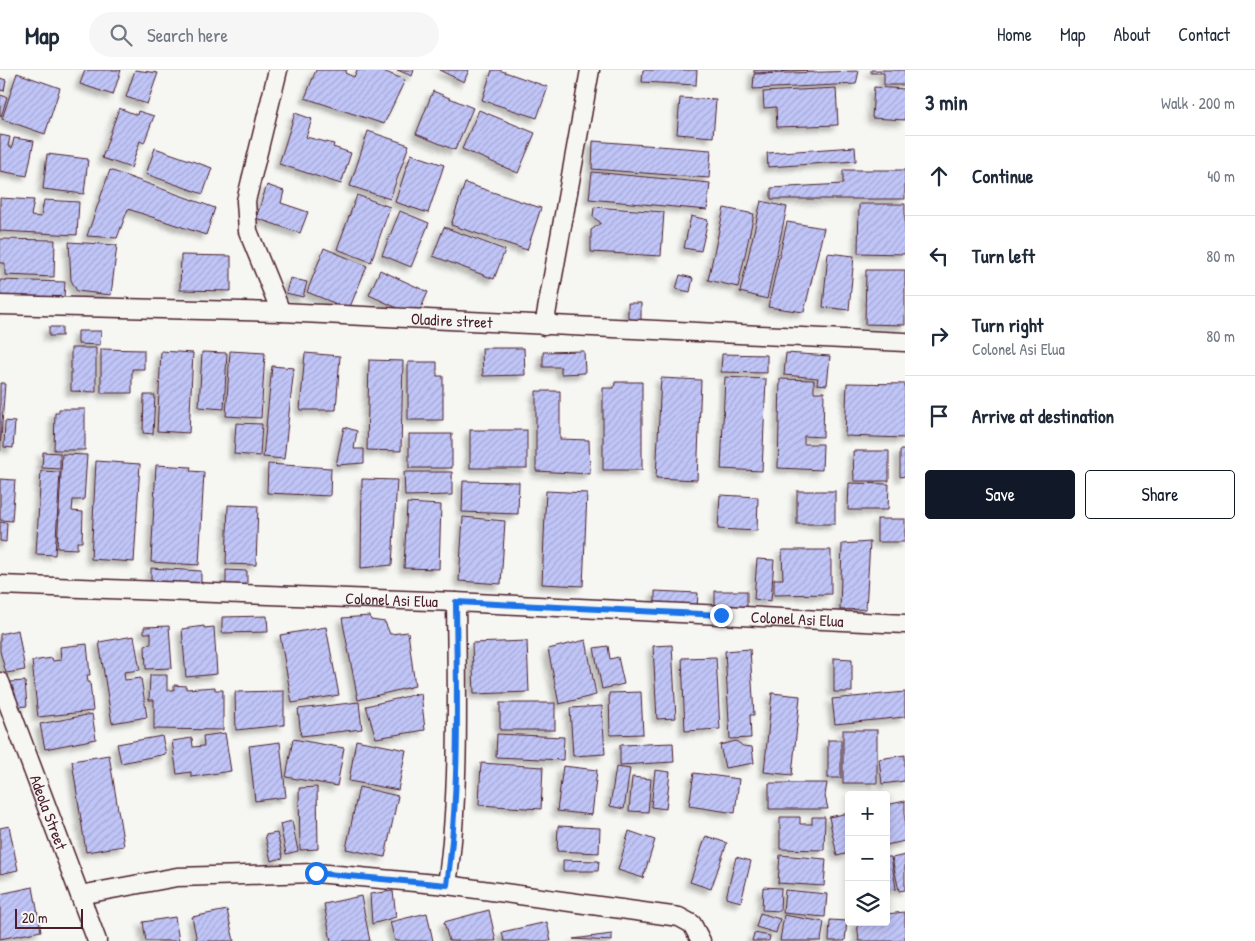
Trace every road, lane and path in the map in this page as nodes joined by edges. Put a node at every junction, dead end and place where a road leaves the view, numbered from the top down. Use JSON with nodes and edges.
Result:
{"nodes":[{"id":1,"x":278,"y":70,"type":"edge"},
{"id":2,"x":590,"y":70,"type":"edge"},
{"id":3,"x":0,"y":305,"type":"edge"},
{"id":4,"x":281,"y":312,"type":"junction"},
{"id":5,"x":544,"y":326,"type":"junction"},
{"id":6,"x":905,"y":342,"type":"edge"},
{"id":7,"x":0,"y":585,"type":"edge"},
{"id":8,"x":456,"y":602,"type":"junction"},
{"id":9,"x":905,"y":624,"type":"edge"},
{"id":10,"x":0,"y":682,"type":"edge"},
{"id":11,"x":447,"y":885,"type":"junction"},
{"id":12,"x":80,"y":895,"type":"junction"},
{"id":13,"x":97,"y":941,"type":"edge"},
{"id":14,"x":702,"y":941,"type":"edge"}],
"edges":[{"from":1,"to":4,"type":"street"},
{"from":2,"to":5,"type":"street"},
{"from":3,"to":4,"type":"street","name":"Oladire street"},
{"from":4,"to":5,"type":"street","name":"Oladire street"},
{"from":5,"to":6,"type":"street","name":"Oladire street"},
{"from":7,"to":8,"type":"street","name":"Colonel Asi Elua"},
{"from":8,"to":9,"type":"street","name":"Colonel Asi Elua"},
{"from":8,"to":11,"type":"street"},
{"from":10,"to":12,"type":"street","name":"Adeola Street"},
{"from":11,"to":12,"type":"street"},
{"from":11,"to":14,"type":"street"},
{"from":12,"to":13,"type":"street","name":"Adeola Street"}]}
